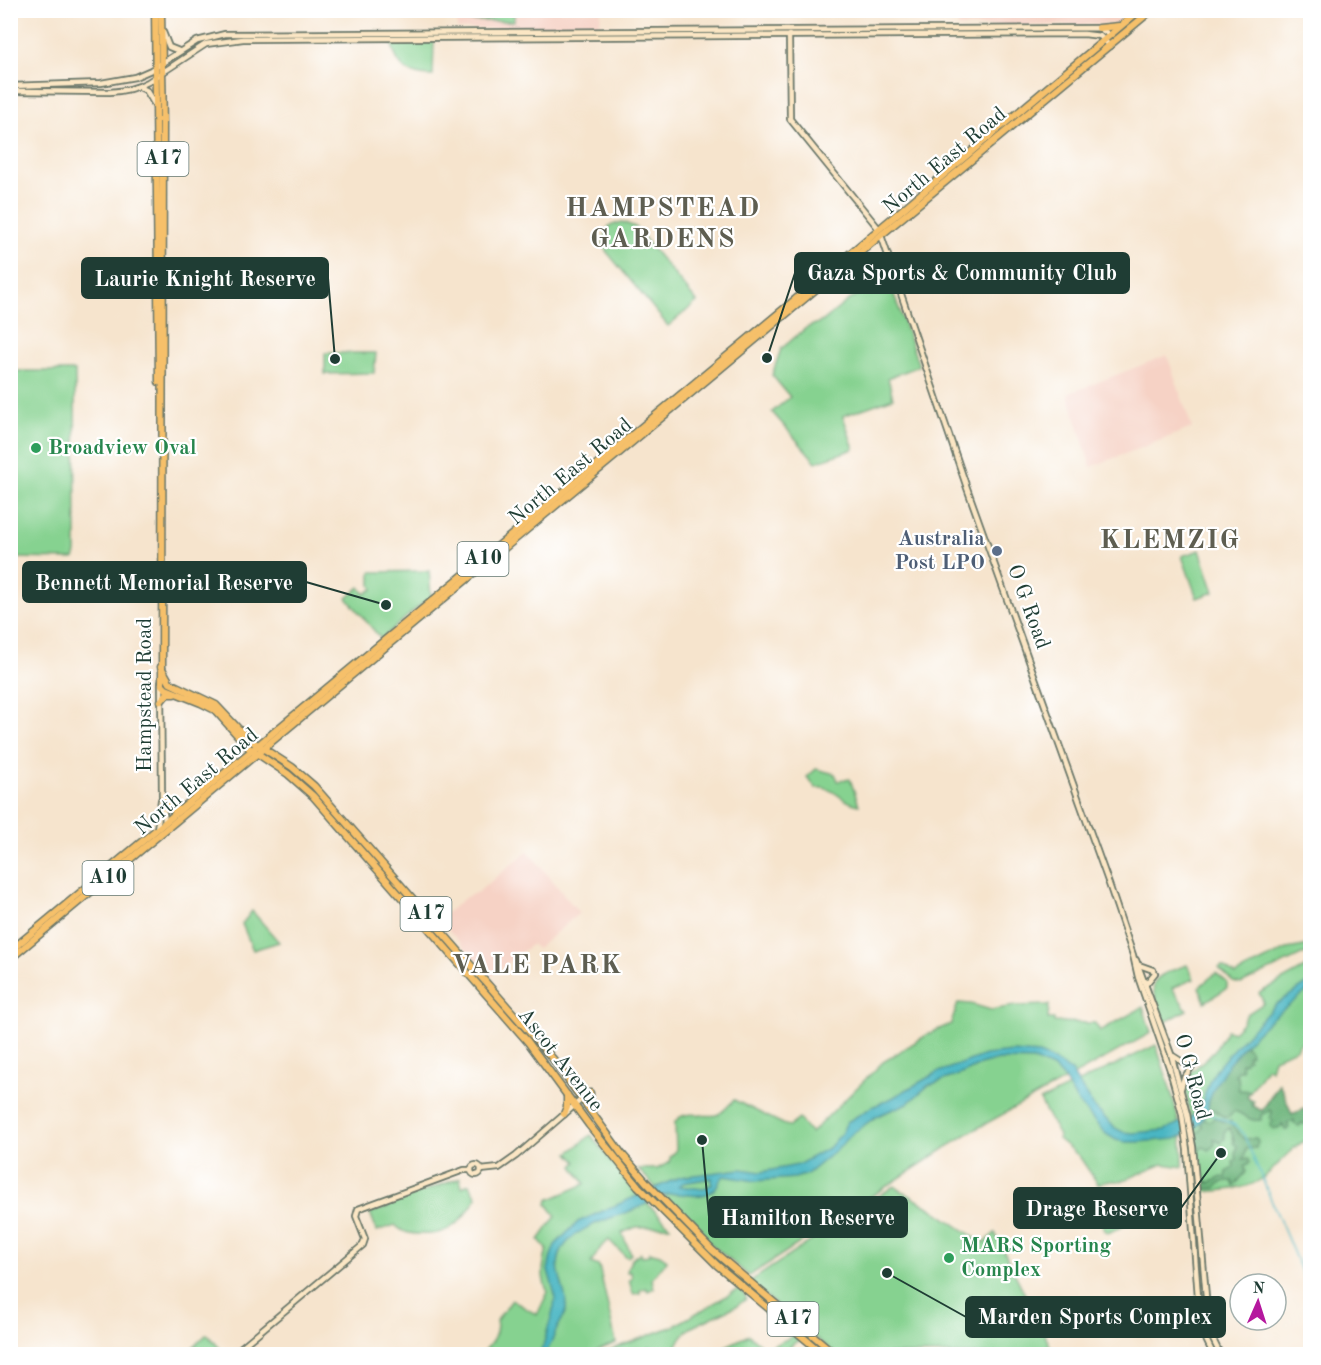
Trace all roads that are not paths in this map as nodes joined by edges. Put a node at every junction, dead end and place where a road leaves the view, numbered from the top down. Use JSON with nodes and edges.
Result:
{"nodes":[{"id":1,"x":155,"y":10,"type":"edge"},
{"id":2,"x":161,"y":10,"type":"edge"},
{"id":3,"x":1140,"y":10,"type":"edge"},
{"id":4,"x":1152,"y":10,"type":"edge"},
{"id":5,"x":1124,"y":24,"type":"junction"},
{"id":6,"x":162,"y":26,"type":"junction"},
{"id":7,"x":1099,"y":28,"type":"junction"},
{"id":8,"x":1046,"y":32,"type":"junction"},
{"id":9,"x":789,"y":33,"type":"junction"},
{"id":10,"x":1110,"y":40,"type":"junction"},
{"id":11,"x":179,"y":51,"type":"junction"},
{"id":12,"x":163,"y":62,"type":"junction"},
{"id":13,"x":157,"y":66,"type":"junction"},
{"id":14,"x":163,"y":71,"type":"junction"},
{"id":15,"x":157,"y":76,"type":"junction"},
{"id":16,"x":1058,"y":84,"type":"junction"},
{"id":17,"x":10,"y":86,"type":"edge"},
{"id":18,"x":138,"y":87,"type":"junction"},
{"id":19,"x":10,"y":91,"type":"edge"},
{"id":20,"x":157,"y":107,"type":"junction"},
{"id":21,"x":995,"y":130,"type":"junction"},
{"id":22,"x":1000,"y":136,"type":"junction"},
{"id":23,"x":946,"y":172,"type":"junction"},
{"id":24,"x":951,"y":178,"type":"junction"},
{"id":25,"x":160,"y":215,"type":"junction"},
{"id":26,"x":880,"y":232,"type":"junction"},
{"id":27,"x":366,"y":660,"type":"junction"},
{"id":28,"x":161,"y":666,"type":"junction"},
{"id":29,"x":161,"y":683,"type":"junction"},
{"id":30,"x":178,"y":694,"type":"junction"},
{"id":31,"x":161,"y":701,"type":"junction"},
{"id":32,"x":280,"y":734,"type":"junction"},
{"id":33,"x":257,"y":749,"type":"junction"},
{"id":34,"x":282,"y":760,"type":"junction"},
{"id":35,"x":162,"y":798,"type":"junction"},
{"id":36,"x":180,"y":810,"type":"junction"},
{"id":37,"x":165,"y":822,"type":"junction"},
{"id":38,"x":159,"y":831,"type":"junction"},
{"id":39,"x":20,"y":947,"type":"junction"},
{"id":40,"x":10,"y":951,"type":"edge"},
{"id":41,"x":1132,"y":955,"type":"junction"},
{"id":42,"x":10,"y":959,"type":"edge"},
{"id":43,"x":1139,"y":965,"type":"junction"},
{"id":44,"x":1146,"y":984,"type":"junction"},
{"id":45,"x":522,"y":1024,"type":"junction"},
{"id":46,"x":522,"y":1035,"type":"junction"},
{"id":47,"x":532,"y":1035,"type":"junction"},
{"id":48,"x":1171,"y":1054,"type":"junction"},
{"id":49,"x":1173,"y":1073,"type":"junction"},
{"id":50,"x":1181,"y":1090,"type":"junction"},
{"id":51,"x":590,"y":1093,"type":"dead end"},
{"id":52,"x":567,"y":1094,"type":"junction"},
{"id":53,"x":582,"y":1100,"type":"junction"},
{"id":54,"x":575,"y":1105,"type":"junction"},
{"id":55,"x":590,"y":1112,"type":"junction"},
{"id":56,"x":564,"y":1114,"type":"junction"},
{"id":57,"x":1185,"y":1114,"type":"junction"},
{"id":58,"x":688,"y":1232,"type":"junction"},
{"id":59,"x":1198,"y":1255,"type":"junction"},
{"id":60,"x":748,"y":1285,"type":"junction"},
{"id":61,"x":233,"y":1354,"type":"edge"},
{"id":62,"x":823,"y":1354,"type":"edge"},
{"id":63,"x":835,"y":1354,"type":"edge"},
{"id":64,"x":1213,"y":1354,"type":"edge"},
{"id":65,"x":1220,"y":1354,"type":"edge"}],
"edges":[{"from":1,"to":13,"type":"highway","name":"Hampstead Road","number":"A17"},
{"from":2,"to":6,"type":"highway","name":"Hampstead Road","number":"A17"},
{"from":3,"to":5,"type":"highway","name":"North East Road","number":"A10"},
{"from":4,"to":10,"type":"highway","name":"North East Road","number":"A10"},
{"from":5,"to":7,"type":"highway"},
{"from":5,"to":10,"type":"highway","name":"North East Road","number":"A10"},
{"from":6,"to":11,"type":"main road"},
{"from":6,"to":12,"type":"highway","name":"Hampstead Road","number":"A17"},
{"from":7,"to":8,"type":"main road"},
{"from":7,"to":10,"type":"main road"},
{"from":8,"to":9,"type":"main road"},
{"from":8,"to":10,"type":"main road"},
{"from":9,"to":11,"type":"main road"},
{"from":9,"to":14,"type":"main road"},
{"from":9,"to":26,"type":"main road"},
{"from":10,"to":16,"type":"highway","name":"North East Road","number":"A10"},
{"from":11,"to":12,"type":"main road"},
{"from":12,"to":13,"type":"main road"},
{"from":12,"to":14,"type":"highway","name":"Hampstead Road","number":"A17"},
{"from":13,"to":15,"type":"highway","name":"Hampstead Road","number":"A17"},
{"from":13,"to":17,"type":"main road"},
{"from":14,"to":15,"type":"main road"},
{"from":14,"to":25,"type":"highway","name":"Hampstead Road","number":"A17"},
{"from":15,"to":18,"type":"main road"},
{"from":15,"to":20,"type":"highway","name":"Hampstead Road","number":"A17"},
{"from":16,"to":21,"type":"highway","name":"North East Road","number":"A10"},
{"from":16,"to":22,"type":"highway","name":"North East Road","number":"A10"},
{"from":18,"to":19,"type":"main road"},
{"from":18,"to":20,"type":"main road"},
{"from":20,"to":25,"type":"highway","name":"Hampstead Road","number":"A17"},
{"from":21,"to":22,"type":"highway"},
{"from":21,"to":23,"type":"highway","name":"North East Road","number":"A10"},
{"from":22,"to":24,"type":"highway","name":"North East Road","number":"A10"},
{"from":23,"to":24,"type":"highway"},
{"from":23,"to":26,"type":"highway","name":"North East Road","number":"A10"},
{"from":24,"to":26,"type":"highway","name":"North East Road","number":"A10"},
{"from":25,"to":28,"type":"highway","name":"Hampstead Road","number":"A17"},
{"from":26,"to":27,"type":"highway","name":"North East Road","number":"A10"},
{"from":26,"to":41,"type":"main road","name":"O G Road"},
{"from":27,"to":32,"type":"highway","name":"North East Road","number":"A10"},
{"from":27,"to":33,"type":"highway","name":"North East Road","number":"A10"},
{"from":28,"to":29,"type":"highway","name":"Hampstead Road","number":"A17"},
{"from":28,"to":33,"type":"highway","number":"A17"},
{"from":29,"to":30,"type":"highway","number":"A17"},
{"from":29,"to":31,"type":"main road","name":"Hampstead Road"},
{"from":30,"to":31,"type":"highway"},
{"from":30,"to":33,"type":"highway","number":"A17"},
{"from":31,"to":35,"type":"main road","name":"Hampstead Road"},
{"from":32,"to":33,"type":"highway","name":"North East Road","number":"A10"},
{"from":32,"to":34,"type":"highway"},
{"from":33,"to":34,"type":"highway","name":"Ascot Avenue","number":"A17"},
{"from":33,"to":36,"type":"highway","name":"North East Road","number":"A10"},
{"from":33,"to":38,"type":"highway","name":"North East Road","number":"A10"},
{"from":33,"to":46,"type":"highway","name":"Ascot Avenue","number":"A17"},
{"from":34,"to":45,"type":"highway","name":"Ascot Avenue","number":"A17"},
{"from":35,"to":36,"type":"highway"},
{"from":35,"to":37,"type":"main road","name":"Hampstead Road"},
{"from":35,"to":38,"type":"main road","name":"Hampstead Road"},
{"from":36,"to":37,"type":"highway","name":"North East Road","number":"A10"},
{"from":37,"to":38,"type":"highway"},
{"from":38,"to":39,"type":"highway","name":"North East Road","number":"A10"},
{"from":39,"to":40,"type":"highway","name":"North East Road","number":"A10"},
{"from":39,"to":42,"type":"highway","name":"North East Road","number":"A10"},
{"from":41,"to":43,"type":"main road","name":"O G Road"},
{"from":41,"to":49,"type":"main road","name":"O G Road"},
{"from":43,"to":44,"type":"main road","name":"O G Road"},
{"from":43,"to":44,"type":"main road"},
{"from":44,"to":48,"type":"main road","name":"O G Road"},
{"from":45,"to":46,"type":"highway"},
{"from":45,"to":47,"type":"highway","name":"Ascot Avenue","number":"A17"},
{"from":46,"to":47,"type":"highway"},
{"from":46,"to":52,"type":"highway","name":"Ascot Avenue","number":"A17"},
{"from":47,"to":53,"type":"highway","name":"Ascot Avenue","number":"A17"},
{"from":48,"to":49,"type":"main road","name":"O G Road"},
{"from":48,"to":50,"type":"main road"},
{"from":49,"to":50,"type":"main road","name":"O G Road"},
{"from":49,"to":57,"type":"main road","name":"O G Road"},
{"from":50,"to":57,"type":"main road","name":"O G Road"},
{"from":51,"to":55,"type":"highway"},
{"from":52,"to":54,"type":"highway","name":"Ascot Avenue","number":"A17"},
{"from":52,"to":56,"type":"highway"},
{"from":53,"to":54,"type":"main road"},
{"from":53,"to":55,"type":"highway","name":"Ascot Avenue","number":"A17"},
{"from":54,"to":56,"type":"main road"},
{"from":54,"to":58,"type":"highway","name":"Ascot Avenue","number":"A17"},
{"from":55,"to":58,"type":"highway","name":"Ascot Avenue","number":"A17"},
{"from":56,"to":61,"type":"main road"},
{"from":57,"to":59,"type":"main road","name":"O G Road"},
{"from":58,"to":60,"type":"highway","number":"A17"},
{"from":59,"to":64,"type":"main road","name":"O G Road"},
{"from":59,"to":65,"type":"main road","name":"O G Road"},
{"from":60,"to":62,"type":"highway","number":"A17"},
{"from":60,"to":63,"type":"highway","number":"A17"}]}
